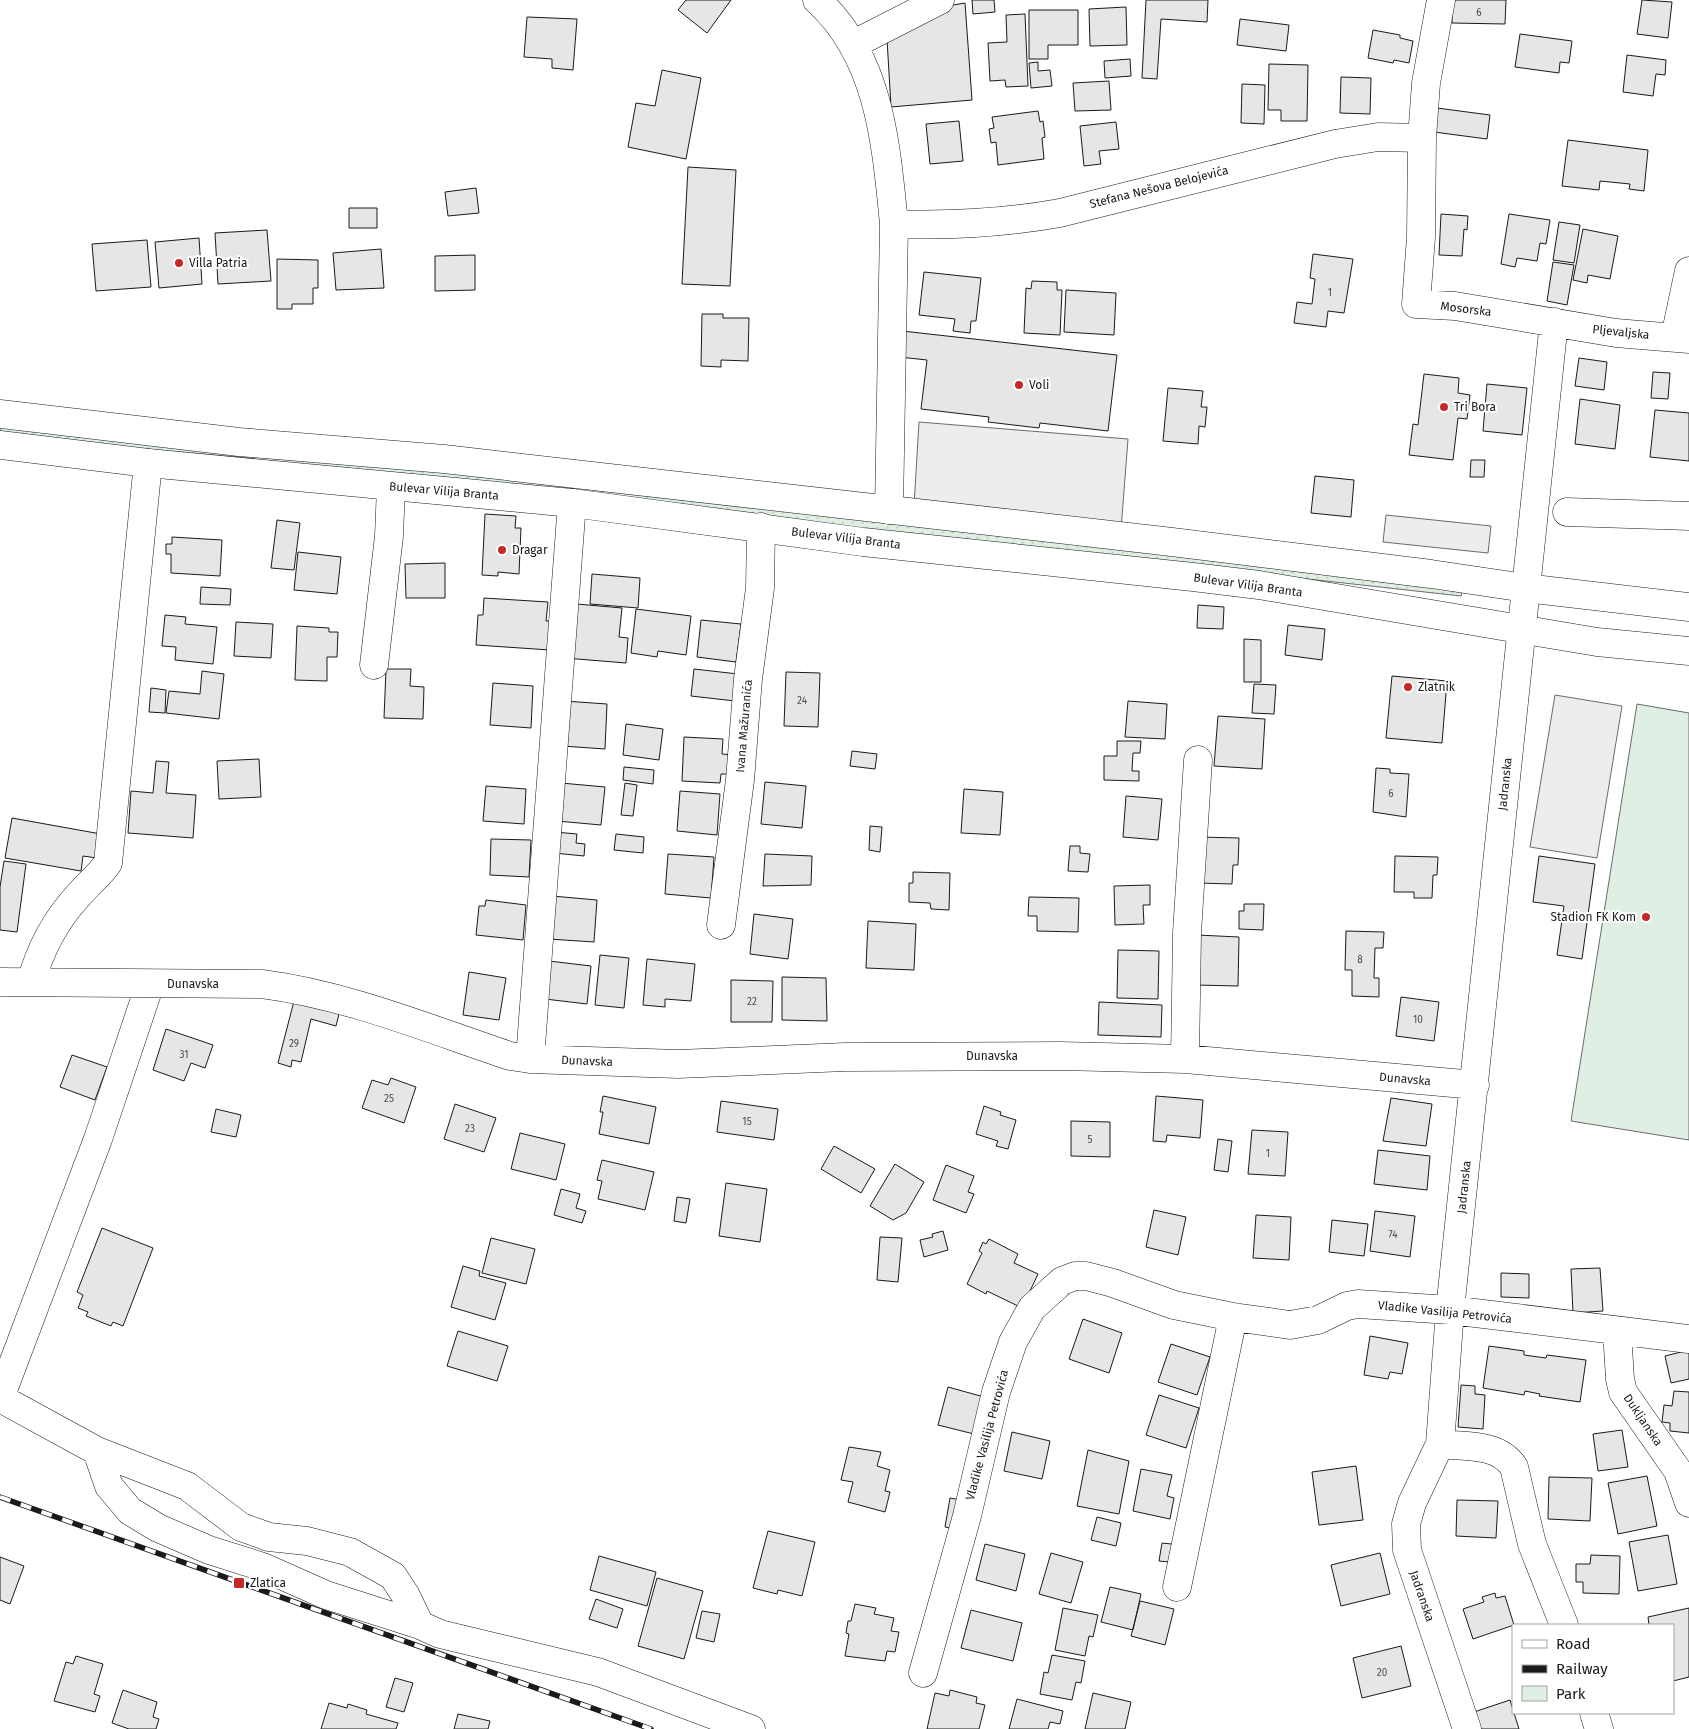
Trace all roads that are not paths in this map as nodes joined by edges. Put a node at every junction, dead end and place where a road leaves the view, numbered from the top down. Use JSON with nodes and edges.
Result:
{"nodes":[{"id":1,"x":817,"y":0,"type":"edge"},
{"id":2,"x":940,"y":0,"type":"edge"},
{"id":3,"x":1441,"y":0,"type":"edge"},
{"id":4,"x":854,"y":44,"type":"junction"},
{"id":5,"x":1422,"y":138,"type":"junction"},
{"id":6,"x":894,"y":224,"type":"junction"},
{"id":7,"x":1689,"y":271,"type":"edge"},
{"id":8,"x":1554,"y":322,"type":"junction"},
{"id":9,"x":1682,"y":338,"type":"edge"},
{"id":10,"x":0,"y":414,"type":"edge"},
{"id":11,"x":0,"y":445,"type":"edge"},
{"id":12,"x":148,"y":463,"type":"junction"},
{"id":13,"x":391,"y":487,"type":"junction"},
{"id":14,"x":572,"y":503,"type":"junction"},
{"id":15,"x":889,"y":510,"type":"junction"},
{"id":16,"x":1567,"y":512,"type":"dead end"},
{"id":17,"x":1689,"y":516,"type":"edge"},
{"id":18,"x":761,"y":527,"type":"junction"},
{"id":19,"x":1525,"y":588,"type":"junction"},
{"id":20,"x":1689,"y":607,"type":"edge"},
{"id":21,"x":1520,"y":629,"type":"junction"},
{"id":22,"x":1689,"y":651,"type":"edge"},
{"id":23,"x":374,"y":664,"type":"dead end"},
{"id":24,"x":1198,"y":760,"type":"dead end"},
{"id":25,"x":722,"y":925,"type":"dead end"},
{"id":26,"x":0,"y":982,"type":"edge"},
{"id":27,"x":31,"y":982,"type":"junction"},
{"id":28,"x":150,"y":984,"type":"junction"},
{"id":29,"x":530,"y":1059,"type":"junction"},
{"id":30,"x":1185,"y":1059,"type":"junction"},
{"id":31,"x":1475,"y":1085,"type":"junction"},
{"id":32,"x":1450,"y":1310,"type":"junction"},
{"id":33,"x":1233,"y":1317,"type":"junction"},
{"id":34,"x":1617,"y":1331,"type":"junction"},
{"id":35,"x":1689,"y":1339,"type":"edge"},
{"id":36,"x":0,"y":1398,"type":"edge"},
{"id":37,"x":1440,"y":1444,"type":"junction"},
{"id":38,"x":97,"y":1451,"type":"junction"},
{"id":39,"x":1689,"y":1503,"type":"edge"},
{"id":40,"x":1177,"y":1587,"type":"dead end"},
{"id":41,"x":1564,"y":1624,"type":"edge"},
{"id":42,"x":420,"y":1625,"type":"junction"},
{"id":43,"x":923,"y":1672,"type":"dead end"},
{"id":44,"x":1594,"y":1714,"type":"edge"},
{"id":45,"x":751,"y":1729,"type":"edge"},
{"id":46,"x":1468,"y":1729,"type":"edge"},
{"id":47,"x":1600,"y":1729,"type":"edge"}],
"edges":[{"from":1,"to":4,"type":"street"},
{"from":2,"to":4,"type":"street"},
{"from":3,"to":5,"type":"street","name":"Mosorska"},
{"from":4,"to":6,"type":"street"},
{"from":5,"to":6,"type":"street","name":"Stefana Nešova Belojevića"},
{"from":5,"to":8,"type":"street","name":"Mosorska"},
{"from":6,"to":15,"type":"street"},
{"from":7,"to":9,"type":"street"},
{"from":8,"to":9,"type":"street","name":"Pljevaljska"},
{"from":8,"to":19,"type":"street"},
{"from":10,"to":15,"type":"street"},
{"from":11,"to":12,"type":"street","name":"Bulevar Vilija Branta"},
{"from":12,"to":13,"type":"street","name":"Bulevar Vilija Branta"},
{"from":12,"to":27,"type":"street"},
{"from":13,"to":14,"type":"street","name":"Bulevar Vilija Branta"},
{"from":13,"to":23,"type":"street"},
{"from":14,"to":18,"type":"street","name":"Bulevar Vilija Branta"},
{"from":14,"to":29,"type":"street"},
{"from":15,"to":19,"type":"street"},
{"from":16,"to":17,"type":"street"},
{"from":18,"to":21,"type":"street","name":"Bulevar Vilija Branta"},
{"from":18,"to":25,"type":"street","name":"Ivana Mažuranića"},
{"from":19,"to":20,"type":"street"},
{"from":19,"to":21,"type":"street","name":"Jadranska"},
{"from":21,"to":22,"type":"street","name":"Bulevar Vilija Branta"},
{"from":21,"to":31,"type":"street","name":"Jadranska"},
{"from":24,"to":30,"type":"street"},
{"from":26,"to":27,"type":"street","name":"Dunavska"},
{"from":27,"to":28,"type":"street","name":"Dunavska"},
{"from":28,"to":29,"type":"street","name":"Dunavska"},
{"from":28,"to":36,"type":"street"},
{"from":29,"to":30,"type":"street","name":"Dunavska"},
{"from":30,"to":31,"type":"street","name":"Dunavska"},
{"from":31,"to":32,"type":"street","name":"Jadranska"},
{"from":32,"to":33,"type":"street","name":"Vladike Vasilija Petrovića"},
{"from":32,"to":34,"type":"street","name":"Vladike Vasilija Petrovića"},
{"from":32,"to":37,"type":"street","name":"Jadranska"},
{"from":33,"to":40,"type":"street"},
{"from":33,"to":43,"type":"street","name":"Vladike Vasilija Petrovića"},
{"from":34,"to":35,"type":"street","name":"Vladike Vasilija Petrovića"},
{"from":34,"to":39,"type":"street","name":"Dukljanska"},
{"from":36,"to":38,"type":"street"},
{"from":37,"to":41,"type":"street"},
{"from":37,"to":46,"type":"street","name":"Jadranska"},
{"from":38,"to":42,"type":"street"},
{"from":38,"to":42,"type":"street"},
{"from":42,"to":45,"type":"street"},
{"from":44,"to":47,"type":"street"}]}
